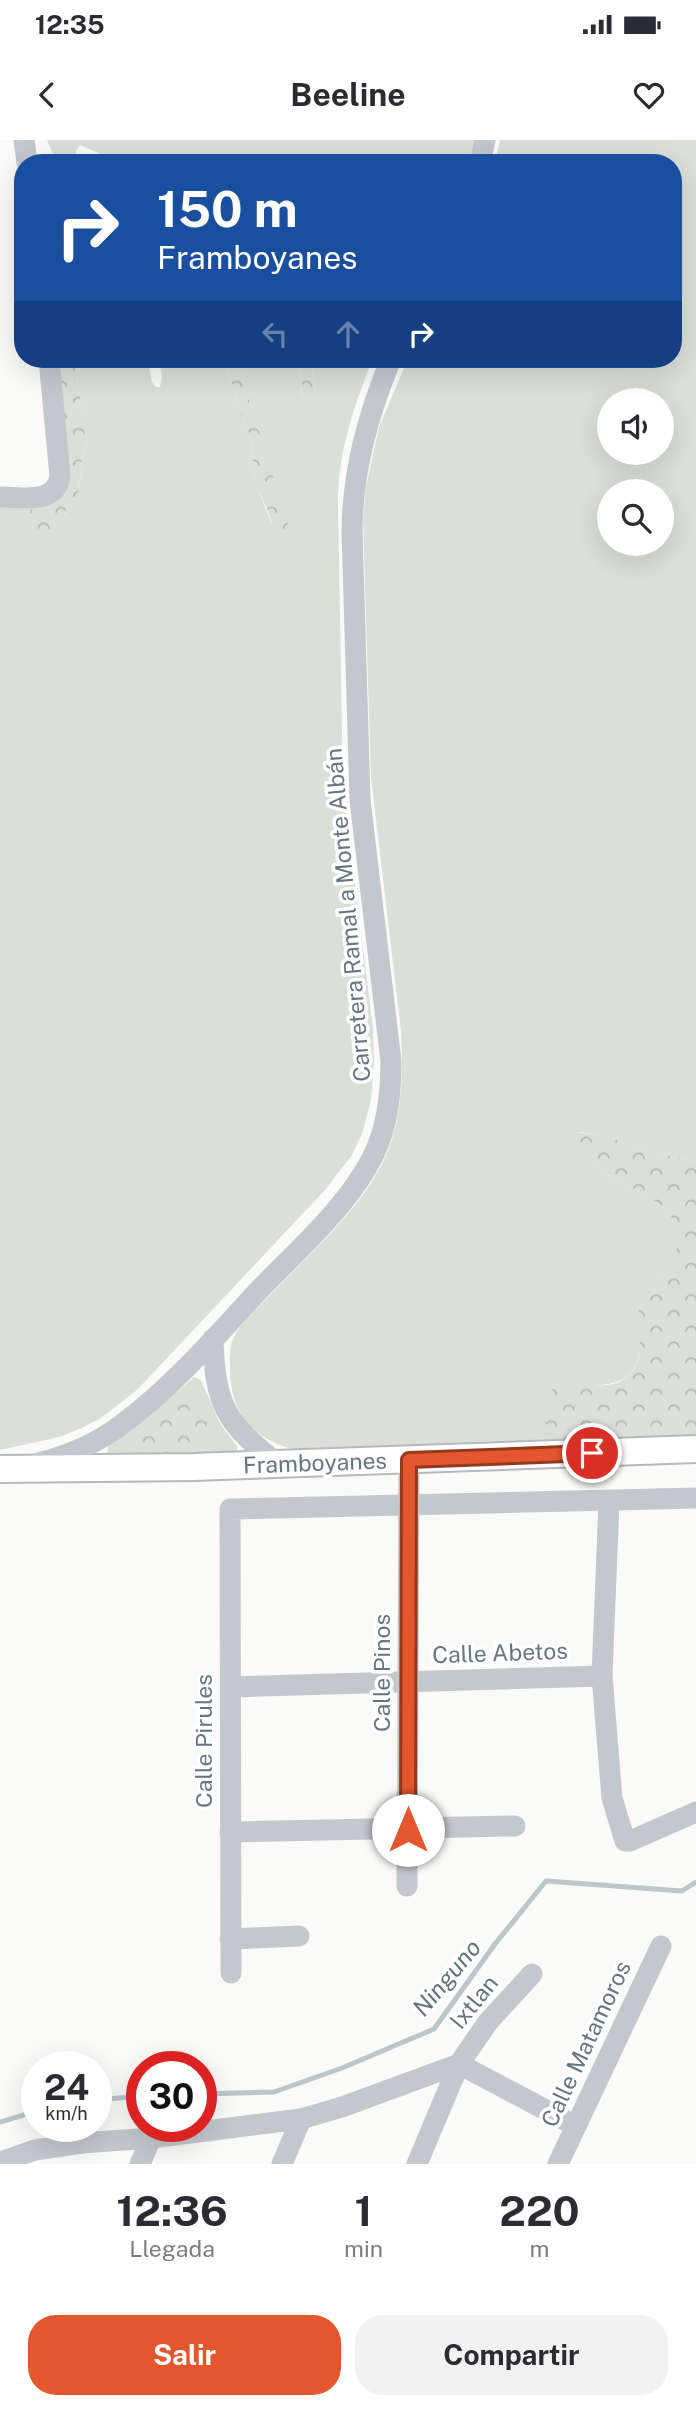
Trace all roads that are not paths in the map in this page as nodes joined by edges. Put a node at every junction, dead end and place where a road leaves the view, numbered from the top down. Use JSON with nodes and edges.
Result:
{"nodes":[{"id":1,"x":50,"y":368,"type":"edge"},
{"id":2,"x":387,"y":368,"type":"edge"},
{"id":3,"x":0,"y":497,"type":"edge"},
{"id":4,"x":213,"y":1339,"type":"junction"},
{"id":5,"x":696,"y":1449,"type":"edge"},
{"id":6,"x":409,"y":1460,"type":"junction"},
{"id":7,"x":278,"y":1464,"type":"junction"},
{"id":8,"x":9,"y":1469,"type":"edge"},
{"id":9,"x":696,"y":1498,"type":"edge"},
{"id":10,"x":609,"y":1501,"type":"junction"},
{"id":11,"x":408,"y":1506,"type":"junction"},
{"id":12,"x":603,"y":1676,"type":"junction"},
{"id":13,"x":408,"y":1681,"type":"junction"},
{"id":14,"x":231,"y":1688,"type":"junction"},
{"id":15,"x":696,"y":1812,"type":"edge"},
{"id":16,"x":515,"y":1826,"type":"dead end"},
{"id":17,"x":408,"y":1830,"type":"junction"},
{"id":18,"x":230,"y":1832,"type":"junction"},
{"id":19,"x":407,"y":1886,"type":"dead end"},
{"id":20,"x":299,"y":1936,"type":"dead end"},
{"id":21,"x":230,"y":1939,"type":"junction"},
{"id":22,"x":662,"y":1946,"type":"dead end"},
{"id":23,"x":231,"y":1973,"type":"dead end"},
{"id":24,"x":532,"y":1974,"type":"dead end"},
{"id":25,"x":459,"y":2064,"type":"junction"},
{"id":26,"x":301,"y":2119,"type":"junction"},
{"id":27,"x":576,"y":2126,"type":"junction"},
{"id":28,"x":217,"y":2130,"type":"edge"},
{"id":29,"x":126,"y":2140,"type":"edge"},
{"id":30,"x":149,"y":2142,"type":"edge"},
{"id":31,"x":0,"y":2162,"type":"edge"},
{"id":32,"x":140,"y":2164,"type":"edge"},
{"id":33,"x":282,"y":2164,"type":"edge"},
{"id":34,"x":417,"y":2164,"type":"edge"},
{"id":35,"x":558,"y":2164,"type":"edge"}],
"edges":[{"from":1,"to":3,"type":"street"},
{"from":2,"to":4,"type":"street","name":"Carretera Ramal a Monte Albán"},
{"from":4,"to":7,"type":"street"},
{"from":4,"to":8,"type":"street","name":"Carretera Ramal a Monte Albán"},
{"from":5,"to":6,"type":"main road","name":"Framboyanes"},
{"from":6,"to":7,"type":"main road","name":"Framboyanes"},
{"from":6,"to":11,"type":"street","name":"Calle Pinos"},
{"from":7,"to":8,"type":"main road","name":"Framboyanes"},
{"from":9,"to":10,"type":"street"},
{"from":10,"to":11,"type":"street"},
{"from":10,"to":12,"type":"street"},
{"from":11,"to":13,"type":"street","name":"Calle Pinos"},
{"from":11,"to":14,"type":"street","name":"Calle Pirules"},
{"from":12,"to":13,"type":"street","name":"Calle Abetos"},
{"from":12,"to":15,"type":"street"},
{"from":13,"to":14,"type":"street","name":"Calle Abetos"},
{"from":13,"to":17,"type":"street","name":"Calle Pinos"},
{"from":14,"to":18,"type":"street","name":"Calle Pirules"},
{"from":16,"to":17,"type":"street"},
{"from":17,"to":18,"type":"street"},
{"from":17,"to":19,"type":"street","name":"Calle Pinos"},
{"from":18,"to":21,"type":"street","name":"Calle Pirules"},
{"from":20,"to":21,"type":"street"},
{"from":21,"to":23,"type":"street","name":"Calle Pirules"},
{"from":22,"to":27,"type":"street","name":"Calle Matamoros"},
{"from":24,"to":25,"type":"street","name":"Ixtlan"},
{"from":25,"to":26,"type":"street"},
{"from":25,"to":27,"type":"street"},
{"from":25,"to":34,"type":"street","name":"Ixtlan"},
{"from":26,"to":28,"type":"street"},
{"from":26,"to":33,"type":"street"},
{"from":27,"to":35,"type":"street","name":"Calle Matamoros"},
{"from":29,"to":31,"type":"street"},
{"from":30,"to":32,"type":"street"}]}
